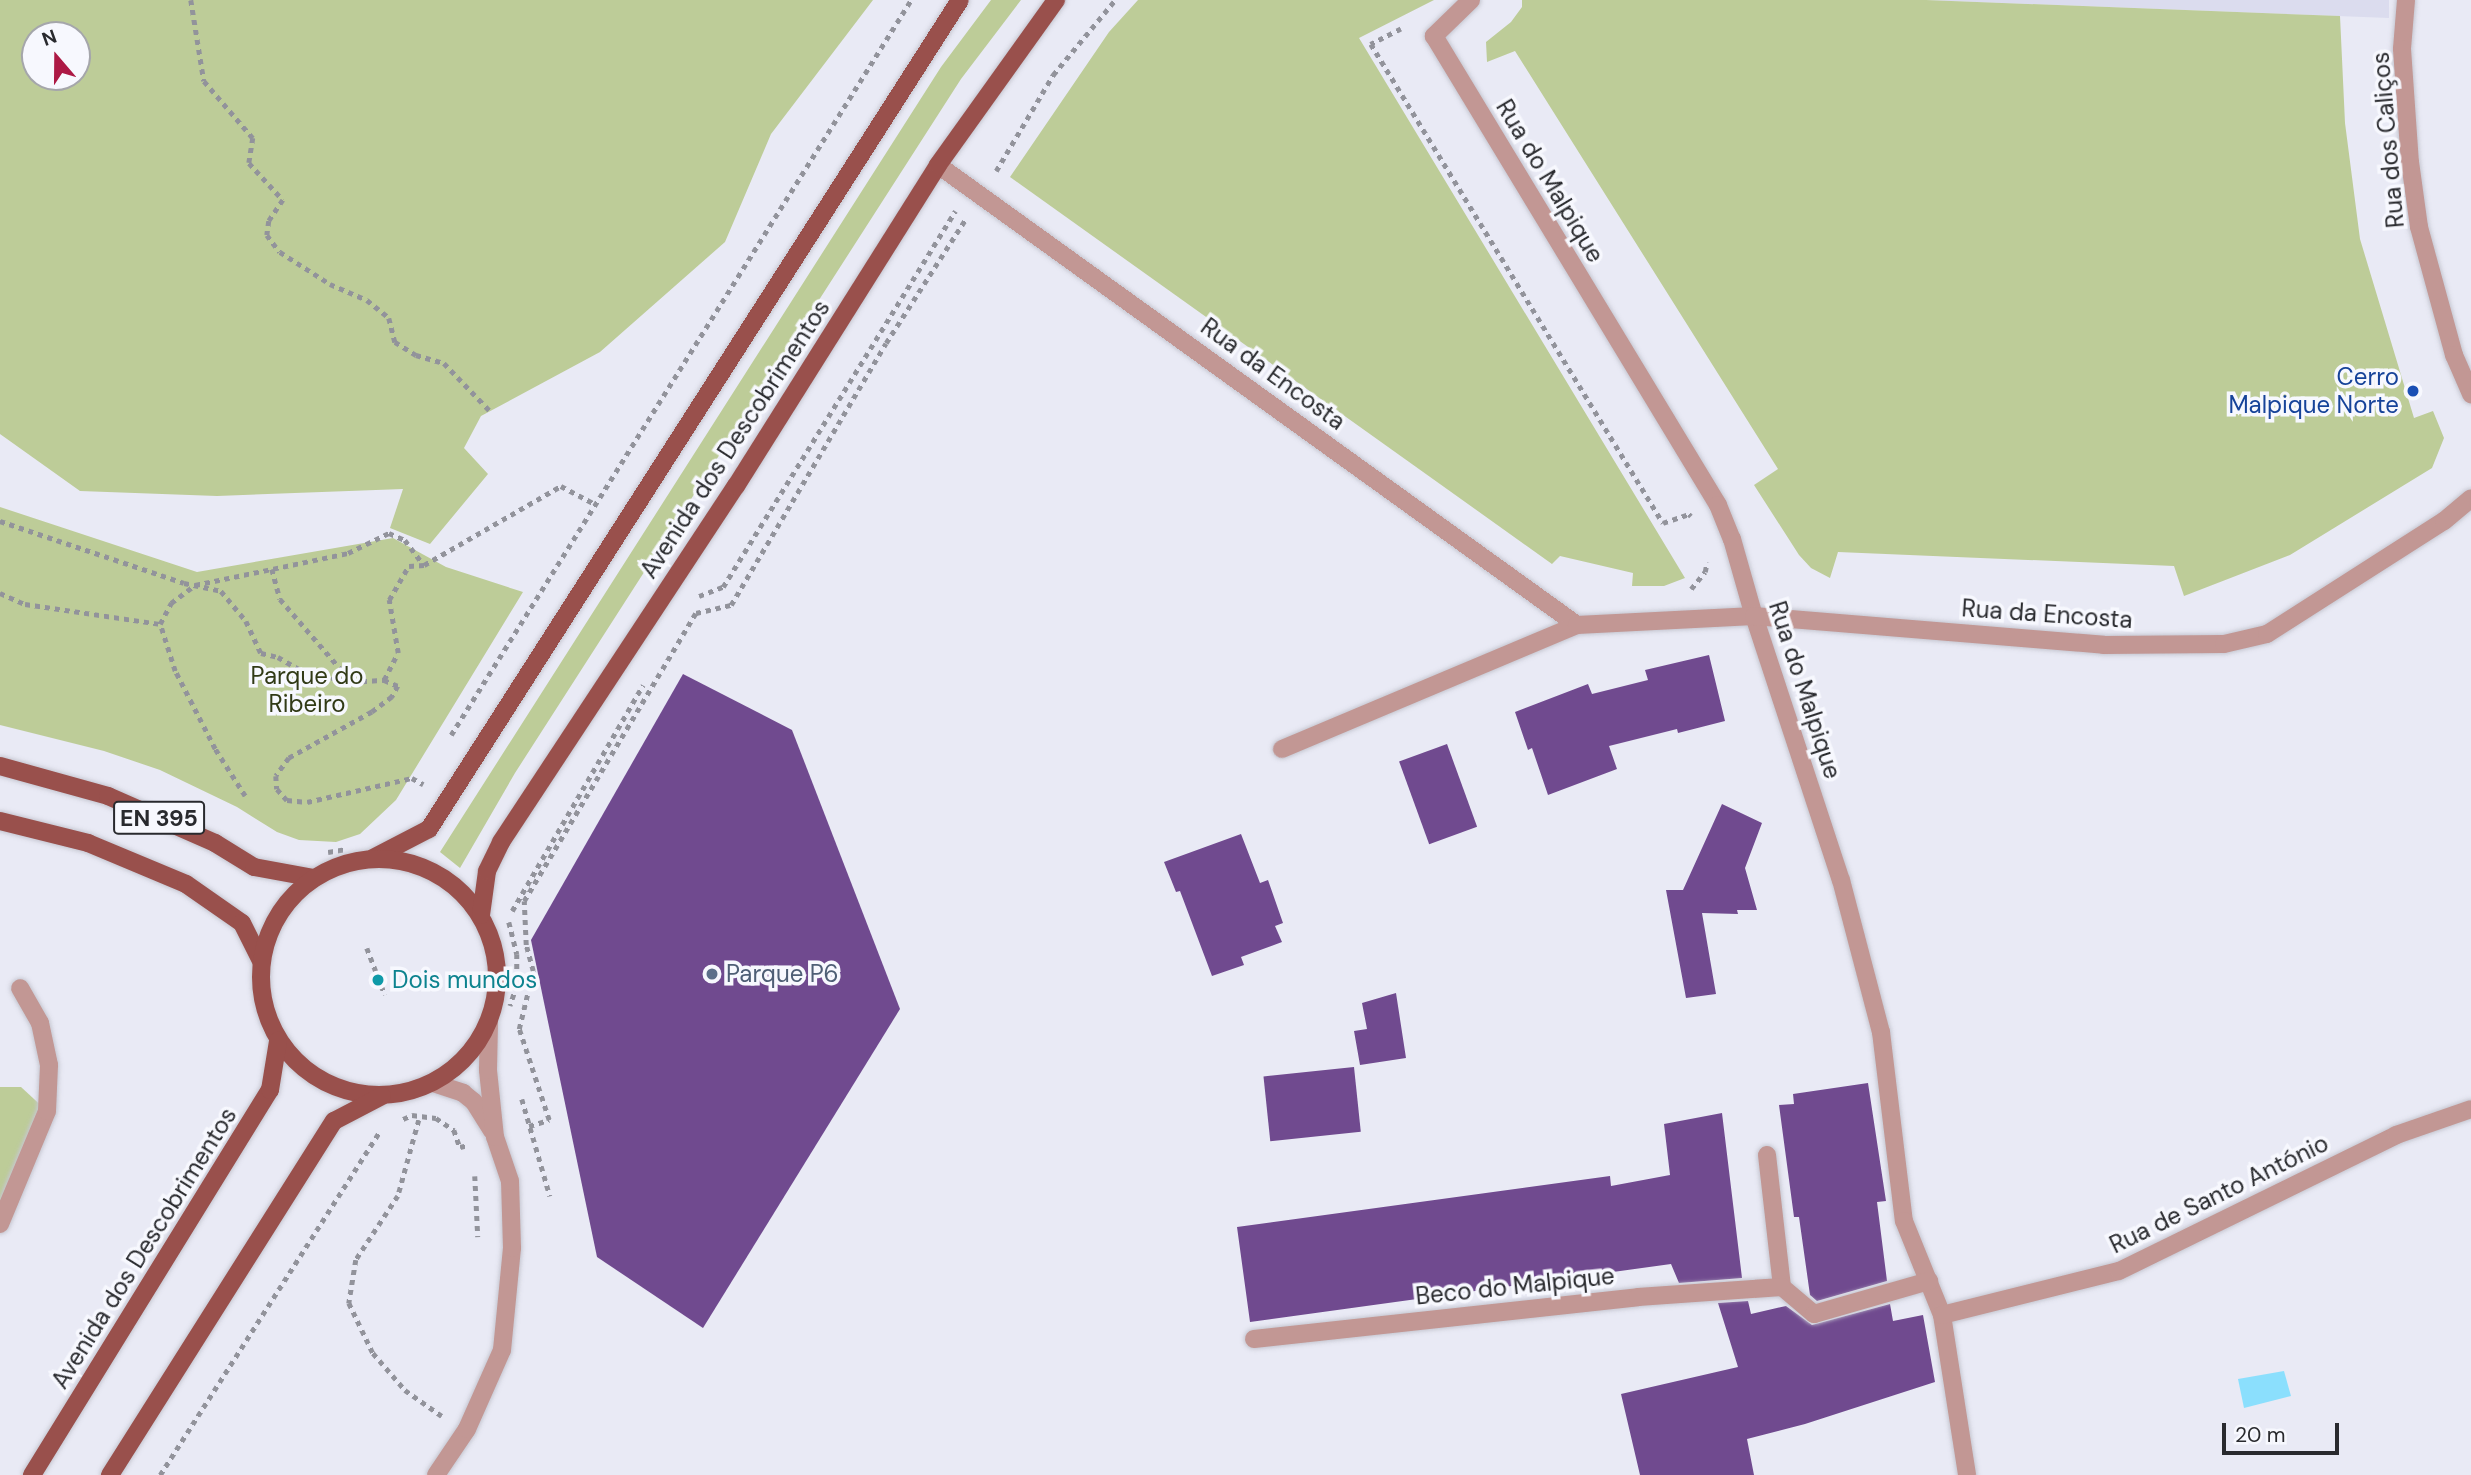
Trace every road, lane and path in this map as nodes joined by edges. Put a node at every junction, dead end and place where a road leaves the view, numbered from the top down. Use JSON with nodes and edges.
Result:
{"nodes":[{"id":1,"x":191,"y":0,"type":"edge"},
{"id":2,"x":911,"y":0,"type":"edge"},
{"id":3,"x":960,"y":0,"type":"edge"},
{"id":4,"x":1056,"y":0,"type":"edge"},
{"id":5,"x":1115,"y":0,"type":"edge"},
{"id":6,"x":1471,"y":0,"type":"edge"},
{"id":7,"x":2406,"y":0,"type":"edge"},
{"id":8,"x":1401,"y":29,"type":"dead end"},
{"id":9,"x":938,"y":165,"type":"junction"},
{"id":10,"x":976,"y":190,"type":"junction"},
{"id":11,"x":2471,"y":394,"type":"edge"},
{"id":12,"x":490,"y":411,"type":"dead end"},
{"id":13,"x":2471,"y":498,"type":"edge"},
{"id":14,"x":595,"y":504,"type":"junction"},
{"id":15,"x":0,"y":522,"type":"edge"},
{"id":16,"x":1696,"y":526,"type":"dead end"},
{"id":17,"x":1710,"y":549,"type":"dead end"},
{"id":18,"x":424,"y":565,"type":"junction"},
{"id":19,"x":272,"y":569,"type":"junction"},
{"id":20,"x":195,"y":585,"type":"junction"},
{"id":21,"x":1683,"y":591,"type":"dead end"},
{"id":22,"x":0,"y":593,"type":"edge"},
{"id":23,"x":695,"y":597,"type":"dead end"},
{"id":24,"x":1754,"y":616,"type":"junction"},
{"id":25,"x":160,"y":624,"type":"junction"},
{"id":26,"x":1577,"y":625,"type":"junction"},
{"id":27,"x":647,"y":678,"type":"dead end"},
{"id":28,"x":384,"y":680,"type":"junction"},
{"id":29,"x":352,"y":682,"type":"junction"},
{"id":30,"x":450,"y":737,"type":"dead end"},
{"id":31,"x":1282,"y":749,"type":"dead end"},
{"id":32,"x":0,"y":766,"type":"edge"},
{"id":33,"x":428,"y":771,"type":"dead end"},
{"id":34,"x":421,"y":783,"type":"junction"},
{"id":35,"x":414,"y":795,"type":"dead end"},
{"id":36,"x":245,"y":796,"type":"dead end"},
{"id":37,"x":447,"y":798,"type":"junction"},
{"id":38,"x":0,"y":821,"type":"edge"},
{"id":39,"x":359,"y":844,"type":"dead end"},
{"id":40,"x":324,"y":853,"type":"dead end"},
{"id":41,"x":373,"y":859,"type":"junction"},
{"id":42,"x":314,"y":878,"type":"junction"},
{"id":43,"x":481,"y":915,"type":"junction"},
{"id":44,"x":367,"y":948,"type":"dead end"},
{"id":45,"x":261,"y":961,"type":"junction"},
{"id":46,"x":20,"y":988,"type":"dead end"},
{"id":47,"x":385,"y":995,"type":"dead end"},
{"id":48,"x":509,"y":1009,"type":"dead end"},
{"id":49,"x":489,"y":1022,"type":"junction"},
{"id":50,"x":278,"y":1041,"type":"junction"},
{"id":51,"x":433,"y":1083,"type":"junction"},
{"id":52,"x":520,"y":1091,"type":"dead end"},
{"id":53,"x":382,"y":1096,"type":"junction"},
{"id":54,"x":2471,"y":1109,"type":"edge"},
{"id":55,"x":419,"y":1119,"type":"dead end"},
{"id":56,"x":391,"y":1124,"type":"dead end"},
{"id":57,"x":530,"y":1125,"type":"junction"},
{"id":58,"x":381,"y":1128,"type":"dead end"},
{"id":59,"x":468,"y":1132,"type":"dead end"},
{"id":60,"x":495,"y":1137,"type":"junction"},
{"id":61,"x":471,"y":1144,"type":"junction"},
{"id":62,"x":1767,"y":1156,"type":"dead end"},
{"id":63,"x":473,"y":1157,"type":"dead end"},
{"id":64,"x":475,"y":1170,"type":"dead end"},
{"id":65,"x":550,"y":1196,"type":"dead end"},
{"id":66,"x":0,"y":1224,"type":"edge"},
{"id":67,"x":478,"y":1237,"type":"dead end"},
{"id":68,"x":1929,"y":1281,"type":"junction"},
{"id":69,"x":1782,"y":1287,"type":"junction"},
{"id":70,"x":1942,"y":1315,"type":"junction"},
{"id":71,"x":1254,"y":1339,"type":"dead end"},
{"id":72,"x":467,"y":1429,"type":"junction"},
{"id":73,"x":32,"y":1475,"type":"edge"},
{"id":74,"x":110,"y":1475,"type":"edge"},
{"id":75,"x":160,"y":1475,"type":"edge"},
{"id":76,"x":436,"y":1475,"type":"edge"},
{"id":77,"x":1968,"y":1475,"type":"edge"}],
"edges":[{"from":1,"to":12,"type":"path"},
{"from":2,"to":14,"type":"path"},
{"from":3,"to":37,"type":"main road","name":"Avenida dos Descobrimentos"},
{"from":4,"to":9,"type":"main road","name":"Avenida dos Descobrimentos"},
{"from":5,"to":10,"type":"path"},
{"from":6,"to":24,"type":"street","name":"Rua do Malpique"},
{"from":7,"to":11,"type":"street","name":"Rua dos Caliços"},
{"from":8,"to":16,"type":"path"},
{"from":9,"to":10,"type":"street","name":"Rua da Encosta"},
{"from":9,"to":43,"type":"main road","name":"Avenida dos Descobrimentos"},
{"from":10,"to":23,"type":"path"},
{"from":10,"to":26,"type":"street","name":"Rua da Encosta"},
{"from":10,"to":57,"type":"path"},
{"from":13,"to":24,"type":"street","name":"Rua da Encosta"},
{"from":14,"to":18,"type":"path"},
{"from":14,"to":30,"type":"path"},
{"from":15,"to":20,"type":"path"},
{"from":17,"to":21,"type":"path"},
{"from":18,"to":19,"type":"path"},
{"from":18,"to":28,"type":"path"},
{"from":19,"to":20,"type":"path"},
{"from":19,"to":29,"type":"path"},
{"from":20,"to":25,"type":"path"},
{"from":20,"to":29,"type":"path"},
{"from":22,"to":25,"type":"path"},
{"from":24,"to":26,"type":"street","name":"Rua da Encosta"},
{"from":24,"to":68,"type":"street","name":"Rua do Malpique"},
{"from":25,"to":36,"type":"path"},
{"from":26,"to":31,"type":"street","name":"Rua da Encosta"},
{"from":27,"to":48,"type":"path"},
{"from":28,"to":29,"type":"path"},
{"from":28,"to":34,"type":"path"},
{"from":32,"to":42,"type":"main road","number":"EN 395"},
{"from":33,"to":34,"type":"path"},
{"from":34,"to":35,"type":"path"},
{"from":34,"to":37,"type":"path"},
{"from":37,"to":41,"type":"main road","name":"Avenida dos Descobrimentos"},
{"from":38,"to":45,"type":"main road","number":"EN 395"},
{"from":39,"to":40,"type":"path"},
{"from":41,"to":42,"type":"main road"},
{"from":41,"to":43,"type":"main road"},
{"from":42,"to":45,"type":"main road"},
{"from":43,"to":49,"type":"main road"},
{"from":44,"to":47,"type":"path"},
{"from":45,"to":50,"type":"main road"},
{"from":46,"to":66,"type":"street"},
{"from":49,"to":51,"type":"main road"},
{"from":49,"to":60,"type":"street"},
{"from":50,"to":53,"type":"main road"},
{"from":50,"to":73,"type":"main road","name":"Avenida dos Descobrimentos"},
{"from":51,"to":53,"type":"main road"},
{"from":51,"to":60,"type":"street"},
{"from":52,"to":57,"type":"path"},
{"from":53,"to":74,"type":"main road"},
{"from":54,"to":70,"type":"street","name":"Rua de Santo António"},
{"from":55,"to":72,"type":"path"},
{"from":56,"to":61,"type":"path"},
{"from":57,"to":65,"type":"path"},
{"from":58,"to":75,"type":"path"},
{"from":59,"to":61,"type":"path"},
{"from":60,"to":72,"type":"street"},
{"from":61,"to":63,"type":"path"},
{"from":62,"to":69,"type":"street"},
{"from":64,"to":67,"type":"path"},
{"from":68,"to":69,"type":"street"},
{"from":68,"to":70,"type":"street","name":"Rua do Malpique"},
{"from":69,"to":71,"type":"street","name":"Beco do Malpique"},
{"from":70,"to":77,"type":"street","name":"Rua do Malpique"},
{"from":72,"to":76,"type":"street"}]}
